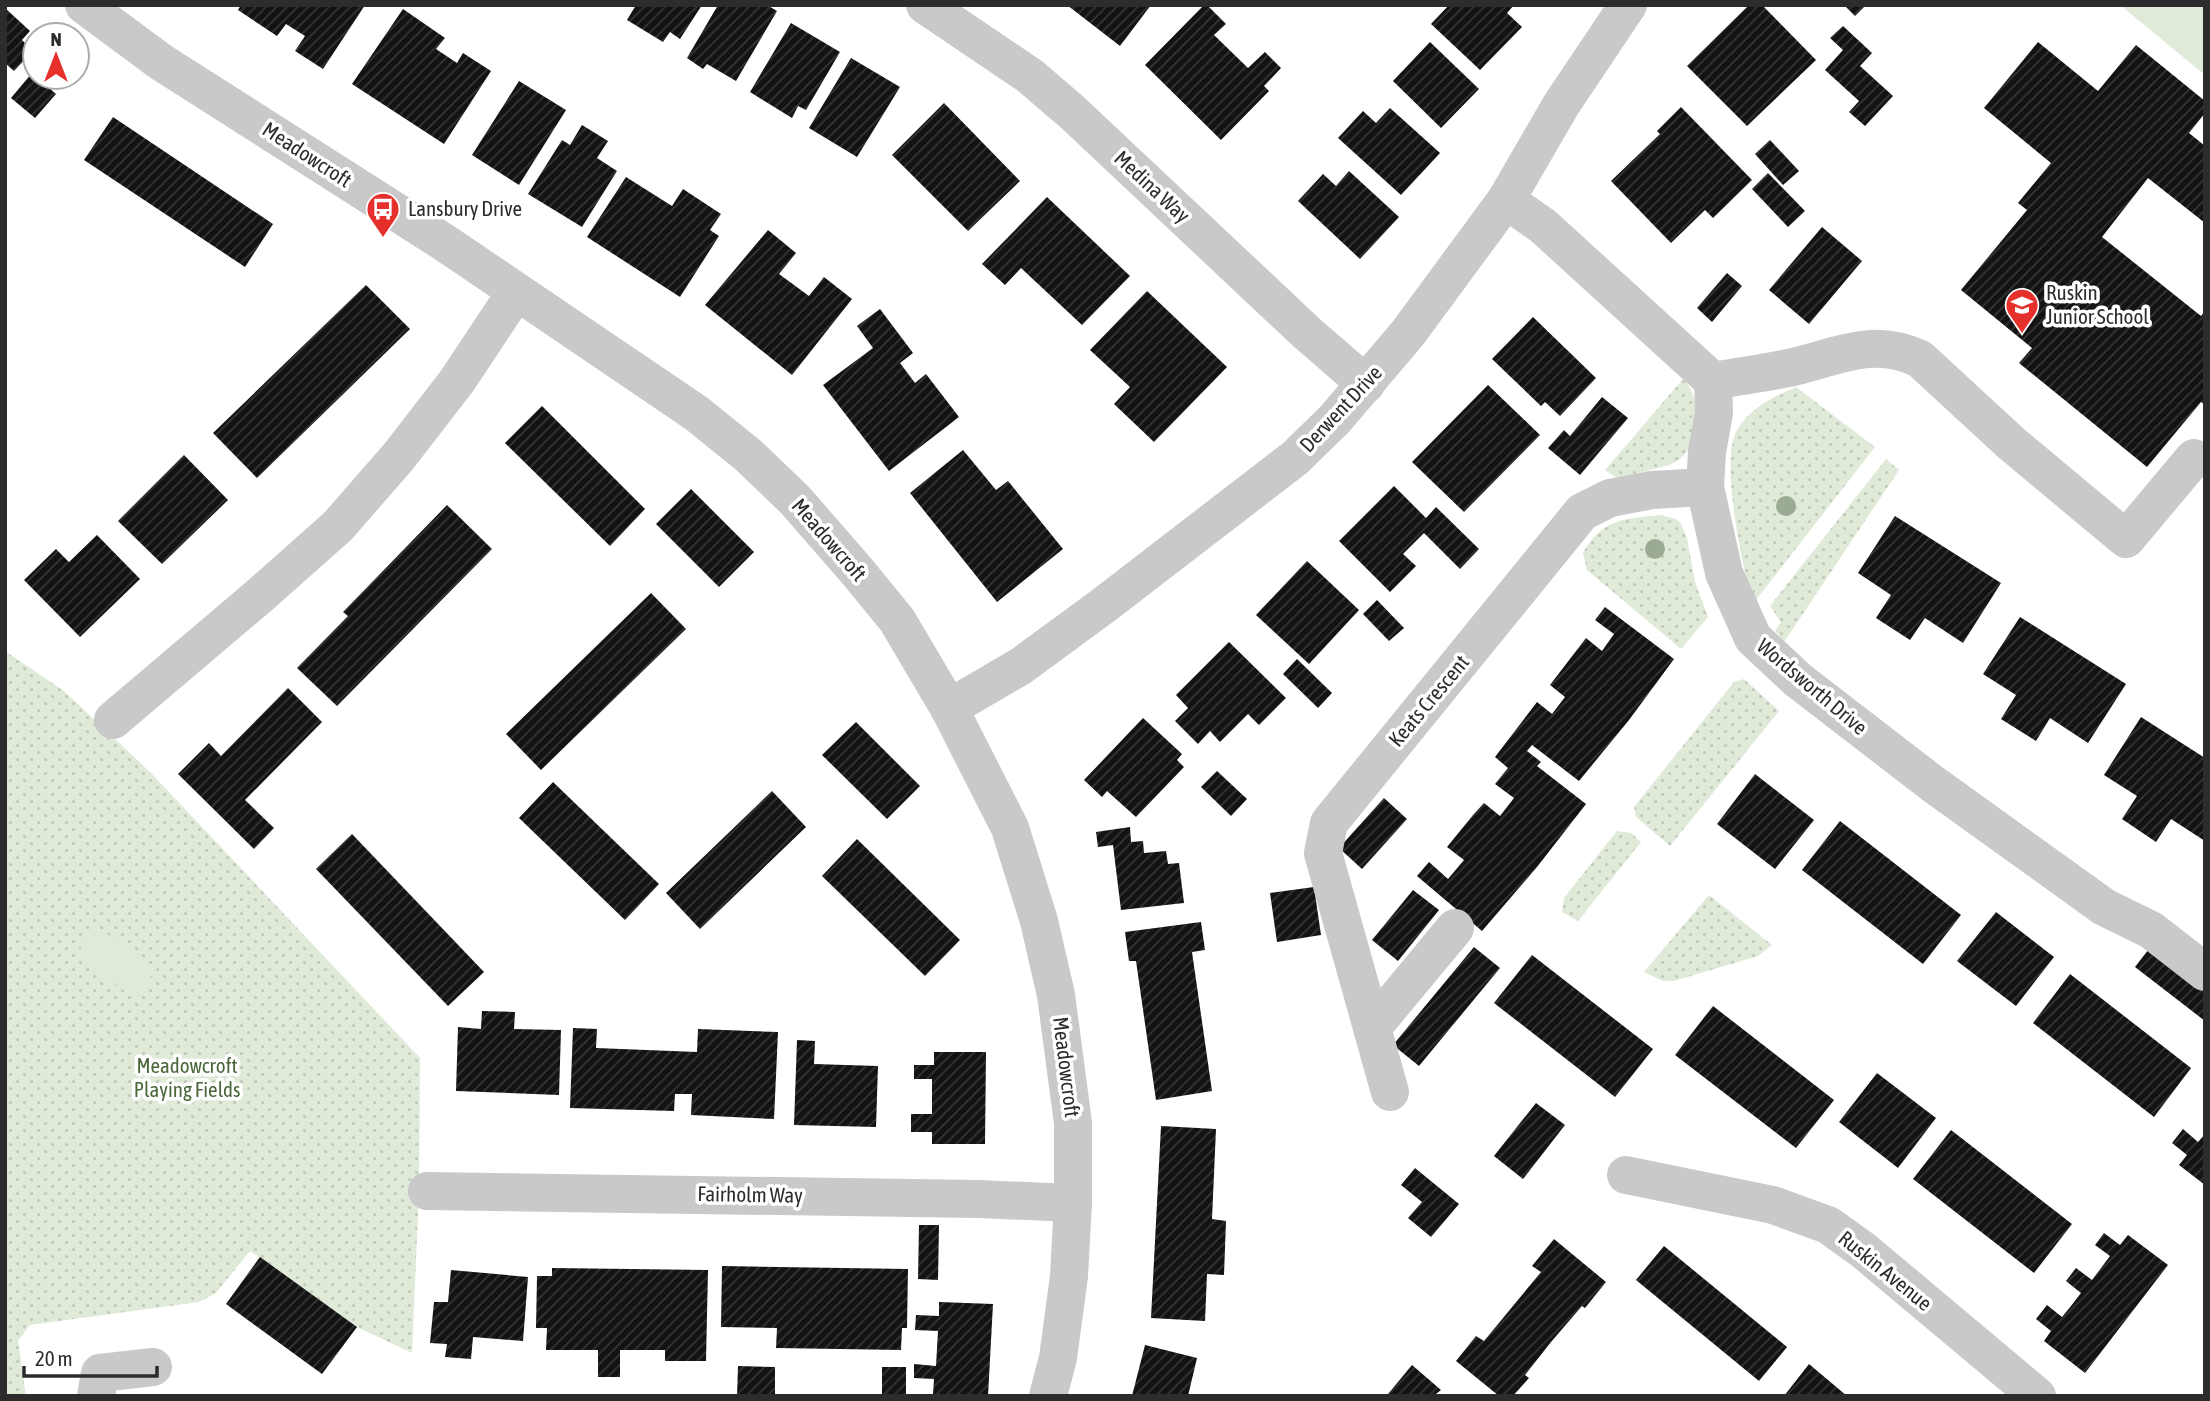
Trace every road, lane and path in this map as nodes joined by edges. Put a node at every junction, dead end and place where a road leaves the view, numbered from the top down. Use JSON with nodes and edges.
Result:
{"nodes":[{"id":1,"x":925,"y":5,"type":"edge"},
{"id":2,"x":1628,"y":5,"type":"edge"},
{"id":3,"x":91,"y":8,"type":"edge"},
{"id":4,"x":1506,"y":200,"type":"junction"},
{"id":5,"x":516,"y":292,"type":"junction"},
{"id":6,"x":1713,"y":381,"type":"junction"},
{"id":7,"x":1366,"y":384,"type":"junction"},
{"id":8,"x":2194,"y":458,"type":"dead end"},
{"id":9,"x":1705,"y":487,"type":"junction"},
{"id":10,"x":948,"y":708,"type":"junction"},
{"id":11,"x":113,"y":719,"type":"dead end"},
{"id":12,"x":1455,"y":928,"type":"dead end"},
{"id":13,"x":2205,"y":972,"type":"edge"},
{"id":14,"x":1372,"y":1028,"type":"junction"},
{"id":15,"x":1390,"y":1092,"type":"dead end"},
{"id":16,"x":1626,"y":1175,"type":"dead end"},
{"id":17,"x":427,"y":1191,"type":"dead end"},
{"id":18,"x":1073,"y":1203,"type":"junction"},
{"id":19,"x":153,"y":1367,"type":"dead end"},
{"id":20,"x":96,"y":1396,"type":"edge"},
{"id":21,"x":1048,"y":1396,"type":"edge"},
{"id":22,"x":2037,"y":1396,"type":"edge"}],
"edges":[{"from":1,"to":7,"type":"street","name":"Medina Way"},
{"from":2,"to":4,"type":"street","name":"Derwent Drive"},
{"from":3,"to":5,"type":"street","name":"Meadowcroft"},
{"from":4,"to":6,"type":"street"},
{"from":4,"to":7,"type":"street","name":"Derwent Drive"},
{"from":5,"to":10,"type":"street","name":"Meadowcroft"},
{"from":5,"to":11,"type":"street"},
{"from":6,"to":8,"type":"street"},
{"from":6,"to":9,"type":"street","name":"Wordsworth Drive"},
{"from":7,"to":10,"type":"street","name":"Derwent Drive"},
{"from":9,"to":13,"type":"street","name":"Wordsworth Drive"},
{"from":9,"to":14,"type":"street","name":"Keats Crescent"},
{"from":10,"to":18,"type":"street","name":"Meadowcroft"},
{"from":12,"to":14,"type":"street"},
{"from":14,"to":15,"type":"street","name":"Keats Crescent"},
{"from":16,"to":22,"type":"street","name":"Ruskin Avenue"},
{"from":17,"to":18,"type":"street","name":"Fairholm Way"},
{"from":18,"to":21,"type":"street","name":"Meadowcroft"},
{"from":19,"to":20,"type":"street"}]}
